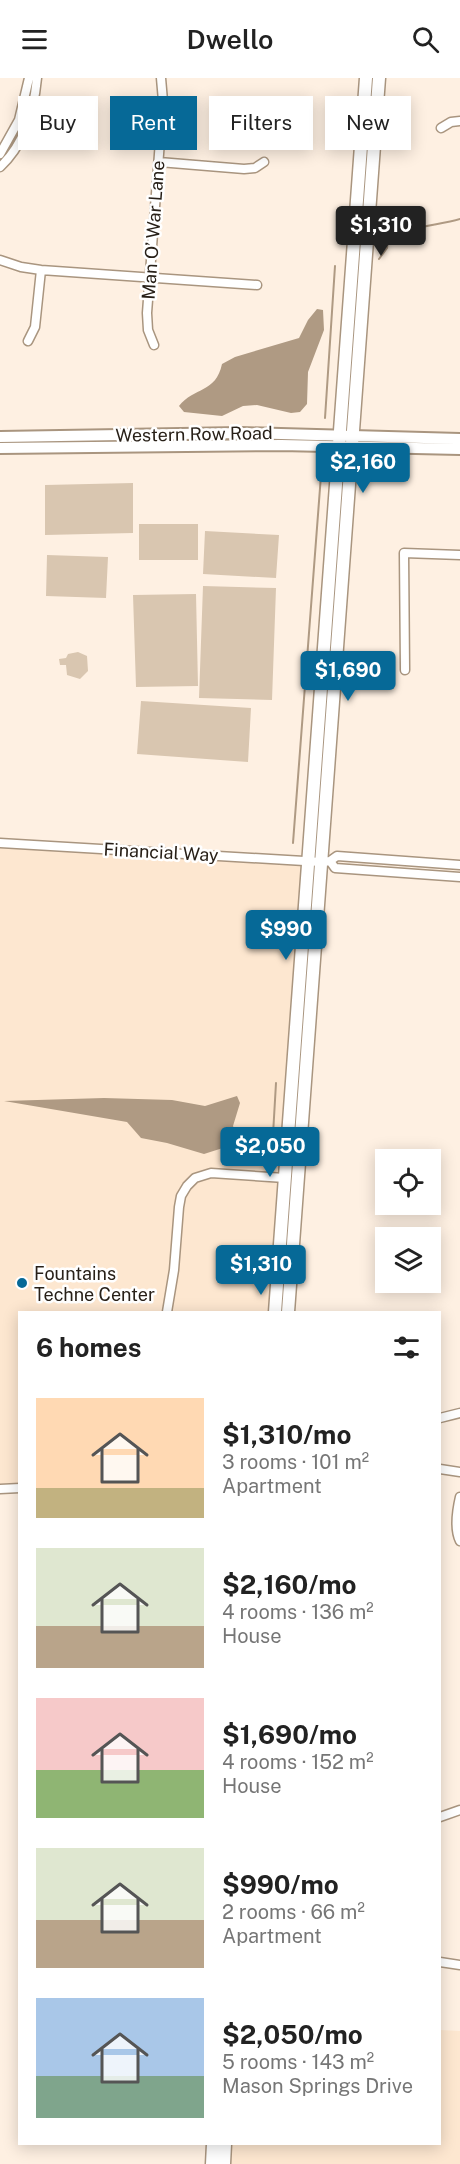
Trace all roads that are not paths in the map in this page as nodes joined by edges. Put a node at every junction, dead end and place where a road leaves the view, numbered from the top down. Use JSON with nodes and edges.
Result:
{"nodes":[{"id":1,"x":29,"y":78,"type":"edge"},
{"id":2,"x":37,"y":78,"type":"edge"},
{"id":3,"x":161,"y":78,"type":"edge"},
{"id":4,"x":366,"y":78,"type":"edge"},
{"id":5,"x":379,"y":78,"type":"edge"},
{"id":6,"x":460,"y":121,"type":"edge"},
{"id":7,"x":441,"y":128,"type":"dead end"},
{"id":8,"x":0,"y":154,"type":"edge"},
{"id":9,"x":159,"y":162,"type":"junction"},
{"id":10,"x":264,"y":162,"type":"dead end"},
{"id":11,"x":0,"y":167,"type":"edge"},
{"id":12,"x":0,"y":260,"type":"edge"},
{"id":13,"x":41,"y":270,"type":"junction"},
{"id":14,"x":150,"y":278,"type":"junction"},
{"id":15,"x":256,"y":285,"type":"dead end"},
{"id":16,"x":28,"y":341,"type":"dead end"},
{"id":17,"x":154,"y":345,"type":"dead end"},
{"id":18,"x":0,"y":437,"type":"edge"},
{"id":19,"x":460,"y":439,"type":"edge"},
{"id":20,"x":346,"y":440,"type":"junction"},
{"id":21,"x":0,"y":448,"type":"edge"},
{"id":22,"x":460,"y":449,"type":"edge"},
{"id":23,"x":460,"y":555,"type":"edge"},
{"id":24,"x":405,"y":670,"type":"dead end"},
{"id":25,"x":0,"y":843,"type":"edge"},
{"id":26,"x":320,"y":861,"type":"junction"},
{"id":27,"x":460,"y":865,"type":"edge"},
{"id":28,"x":460,"y":877,"type":"edge"},
{"id":29,"x":285,"y":1178,"type":"junction"},
{"id":30,"x":167,"y":1311,"type":"edge"},
{"id":31,"x":275,"y":1311,"type":"edge"},
{"id":32,"x":288,"y":1311,"type":"edge"},
{"id":33,"x":460,"y":1413,"type":"edge"},
{"id":34,"x":441,"y":1418,"type":"edge"},
{"id":35,"x":441,"y":1469,"type":"edge"},
{"id":36,"x":460,"y":1472,"type":"edge"},
{"id":37,"x":18,"y":1488,"type":"edge"},
{"id":38,"x":0,"y":1489,"type":"edge"},
{"id":39,"x":460,"y":1497,"type":"edge"},
{"id":40,"x":460,"y":1541,"type":"edge"},
{"id":41,"x":460,"y":1810,"type":"edge"},
{"id":42,"x":441,"y":1816,"type":"edge"},
{"id":43,"x":441,"y":1962,"type":"edge"},
{"id":44,"x":460,"y":1965,"type":"edge"},
{"id":45,"x":213,"y":2145,"type":"edge"},
{"id":46,"x":225,"y":2145,"type":"edge"},
{"id":47,"x":212,"y":2164,"type":"edge"},
{"id":48,"x":224,"y":2164,"type":"edge"}],
"edges":[{"from":1,"to":8,"type":"street"},
{"from":2,"to":11,"type":"street"},
{"from":3,"to":9,"type":"street","name":"Man O’ War Lane"},
{"from":4,"to":20,"type":"main road"},
{"from":5,"to":20,"type":"main road"},
{"from":6,"to":7,"type":"street"},
{"from":9,"to":10,"type":"street"},
{"from":9,"to":14,"type":"street","name":"Man O’ War Lane"},
{"from":12,"to":13,"type":"street"},
{"from":13,"to":14,"type":"street"},
{"from":13,"to":16,"type":"street"},
{"from":14,"to":15,"type":"street"},
{"from":14,"to":17,"type":"street","name":"Man O’ War Lane"},
{"from":18,"to":20,"type":"street","name":"Western Row Road"},
{"from":19,"to":20,"type":"street","name":"Western Row Road"},
{"from":20,"to":21,"type":"street","name":"Western Row Road"},
{"from":20,"to":22,"type":"street","name":"Western Row Road"},
{"from":20,"to":26,"type":"main road"},
{"from":23,"to":24,"type":"street"},
{"from":25,"to":26,"type":"street","name":"Financial Way"},
{"from":26,"to":27,"type":"street"},
{"from":26,"to":28,"type":"street"},
{"from":26,"to":29,"type":"main road"},
{"from":26,"to":32,"type":"main road"},
{"from":29,"to":30,"type":"street"},
{"from":29,"to":31,"type":"main road"},
{"from":33,"to":34,"type":"street"},
{"from":35,"to":36,"type":"street"},
{"from":37,"to":38,"type":"street"},
{"from":39,"to":40,"type":"street"},
{"from":41,"to":42,"type":"street"},
{"from":43,"to":44,"type":"street"},
{"from":45,"to":47,"type":"main road"},
{"from":46,"to":48,"type":"main road"}]}
